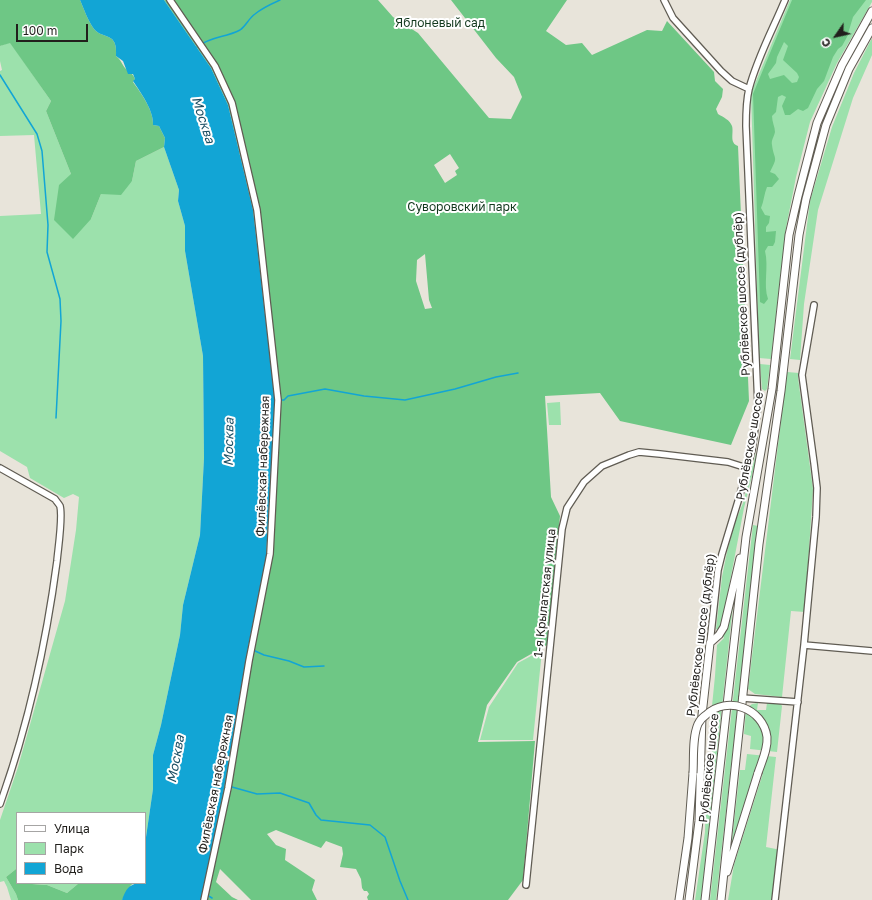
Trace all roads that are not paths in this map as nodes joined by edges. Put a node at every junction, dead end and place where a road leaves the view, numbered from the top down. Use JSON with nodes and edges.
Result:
{"nodes":[{"id":1,"x":170,"y":0,"type":"edge"},
{"id":2,"x":664,"y":0,"type":"edge"},
{"id":3,"x":785,"y":0,"type":"edge"},
{"id":4,"x":872,"y":11,"type":"edge"},
{"id":5,"x":872,"y":28,"type":"edge"},
{"id":6,"x":749,"y":89,"type":"junction"},
{"id":7,"x":814,"y":305,"type":"dead end"},
{"id":8,"x":0,"y":468,"type":"edge"},
{"id":9,"x":747,"y":468,"type":"junction"},
{"id":10,"x":746,"y":536,"type":"junction"},
{"id":11,"x":710,"y":643,"type":"junction"},
{"id":12,"x":804,"y":645,"type":"junction"},
{"id":13,"x":872,"y":651,"type":"edge"},
{"id":14,"x":742,"y":698,"type":"junction"},
{"id":15,"x":798,"y":702,"type":"junction"},
{"id":16,"x":0,"y":804,"type":"edge"},
{"id":17,"x":526,"y":885,"type":"dead end"},
{"id":18,"x":722,"y":889,"type":"junction"},
{"id":19,"x":204,"y":900,"type":"edge"},
{"id":20,"x":679,"y":900,"type":"edge"},
{"id":21,"x":689,"y":900,"type":"edge"},
{"id":22,"x":706,"y":900,"type":"edge"},
{"id":23,"x":721,"y":900,"type":"edge"},
{"id":24,"x":775,"y":900,"type":"edge"}],
"edges":[{"from":1,"to":19,"type":"street","name":"Филёвская набережная"},
{"from":2,"to":6,"type":"street"},
{"from":3,"to":6,"type":"street","name":"Рублёвское шоссе (дублёр)"},
{"from":4,"to":10,"type":"main road","name":"Рублёвское шоссе"},
{"from":5,"to":14,"type":"main road","name":"Рублёвское шоссе"},
{"from":6,"to":9,"type":"street","name":"Рублёвское шоссе (дублёр)"},
{"from":7,"to":12,"type":"street"},
{"from":8,"to":16,"type":"street"},
{"from":9,"to":11,"type":"street","name":"Рублёвское шоссе (дублёр)"},
{"from":9,"to":17,"type":"street","name":"1-я Крылатская улица"},
{"from":10,"to":11,"type":"main road"},
{"from":10,"to":22,"type":"main road","name":"Рублёвское шоссе"},
{"from":11,"to":21,"type":"main road","name":"Рублёвское шоссе (дублёр)"},
{"from":12,"to":13,"type":"street"},
{"from":12,"to":15,"type":"street"},
{"from":14,"to":15,"type":"street"},
{"from":14,"to":18,"type":"main road","name":"Рублёвское шоссе"},
{"from":15,"to":24,"type":"street"},
{"from":18,"to":20,"type":"main road","bridge":true},
{"from":18,"to":23,"type":"main road","name":"Рублёвское шоссе"}]}
